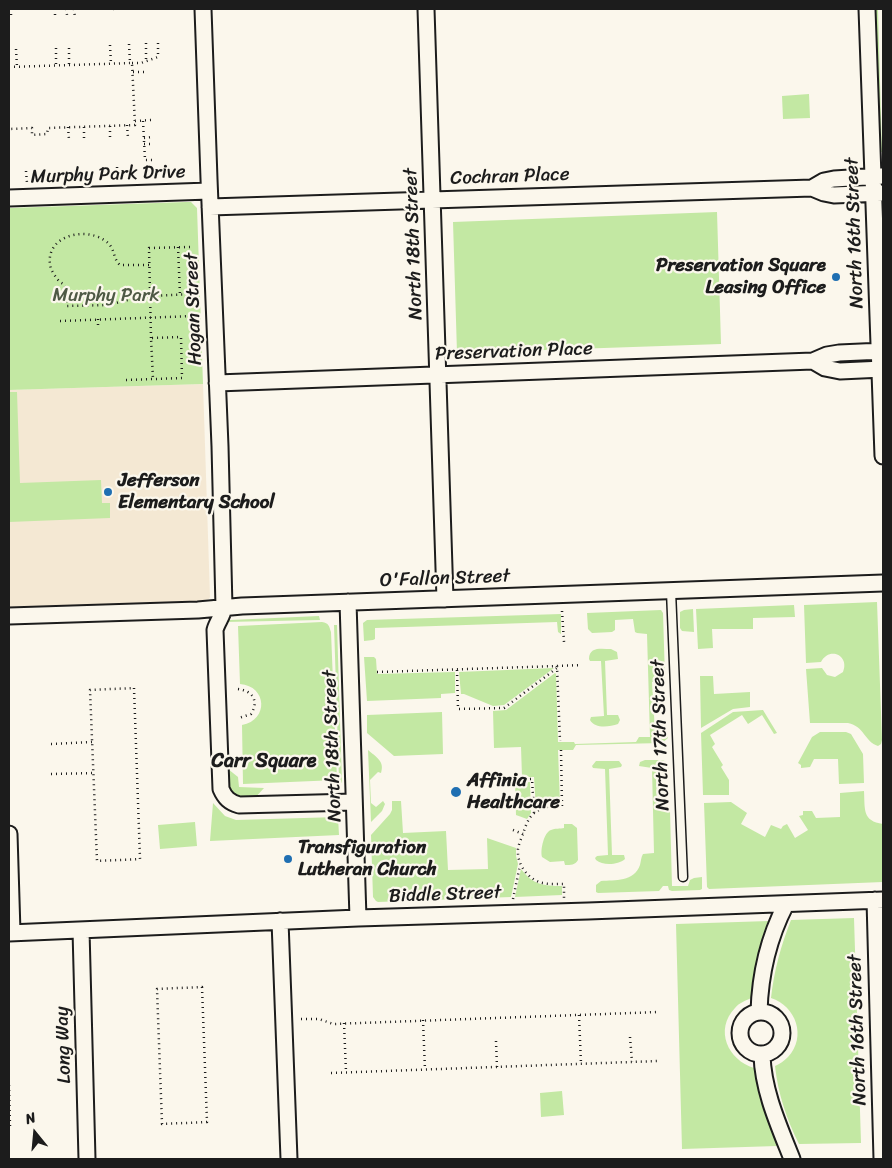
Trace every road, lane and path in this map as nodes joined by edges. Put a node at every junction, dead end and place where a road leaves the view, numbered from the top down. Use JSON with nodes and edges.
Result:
{"nodes":[{"id":1,"x":11,"y":9,"type":"edge"},
{"id":2,"x":55,"y":9,"type":"edge"},
{"id":3,"x":66,"y":9,"type":"edge"},
{"id":4,"x":74,"y":9,"type":"edge"},
{"id":5,"x":114,"y":9,"type":"edge"},
{"id":6,"x":128,"y":9,"type":"edge"},
{"id":7,"x":141,"y":9,"type":"edge"},
{"id":8,"x":203,"y":9,"type":"edge"},
{"id":9,"x":426,"y":9,"type":"edge"},
{"id":10,"x":867,"y":9,"type":"edge"},
{"id":11,"x":141,"y":13,"type":"dead end"},
{"id":12,"x":115,"y":14,"type":"dead end"},
{"id":13,"x":128,"y":14,"type":"dead end"},
{"id":14,"x":67,"y":15,"type":"dead end"},
{"id":15,"x":55,"y":16,"type":"dead end"},
{"id":16,"x":11,"y":17,"type":"dead end"},
{"id":17,"x":74,"y":18,"type":"dead end"},
{"id":18,"x":146,"y":43,"type":"dead end"},
{"id":19,"x":158,"y":43,"type":"dead end"},
{"id":20,"x":129,"y":44,"type":"dead end"},
{"id":21,"x":110,"y":45,"type":"dead end"},
{"id":22,"x":56,"y":48,"type":"dead end"},
{"id":23,"x":69,"y":48,"type":"dead end"},
{"id":24,"x":16,"y":49,"type":"dead end"},
{"id":25,"x":146,"y":61,"type":"junction"},
{"id":26,"x":131,"y":63,"type":"junction"},
{"id":27,"x":111,"y":64,"type":"junction"},
{"id":28,"x":69,"y":65,"type":"junction"},
{"id":29,"x":56,"y":66,"type":"junction"},
{"id":30,"x":9,"y":67,"type":"edge"},
{"id":31,"x":17,"y":67,"type":"junction"},
{"id":32,"x":133,"y":72,"type":"junction"},
{"id":33,"x":146,"y":72,"type":"dead end"},
{"id":34,"x":151,"y":120,"type":"dead end"},
{"id":35,"x":135,"y":121,"type":"junction"},
{"id":36,"x":143,"y":121,"type":"junction"},
{"id":37,"x":127,"y":125,"type":"junction"},
{"id":38,"x":110,"y":126,"type":"junction"},
{"id":39,"x":68,"y":127,"type":"junction"},
{"id":40,"x":84,"y":127,"type":"junction"},
{"id":41,"x":9,"y":129,"type":"edge"},
{"id":42,"x":152,"y":137,"type":"dead end"},
{"id":43,"x":110,"y":138,"type":"dead end"},
{"id":44,"x":128,"y":138,"type":"dead end"},
{"id":45,"x":144,"y":138,"type":"junction"},
{"id":46,"x":69,"y":140,"type":"dead end"},
{"id":47,"x":84,"y":140,"type":"dead end"},
{"id":48,"x":144,"y":144,"type":"junction"},
{"id":49,"x":152,"y":144,"type":"dead end"},
{"id":50,"x":152,"y":160,"type":"dead end"},
{"id":51,"x":118,"y":167,"type":"dead end"},
{"id":52,"x":133,"y":169,"type":"dead end"},
{"id":53,"x":79,"y":170,"type":"dead end"},
{"id":54,"x":64,"y":171,"type":"dead end"},
{"id":55,"x":26,"y":172,"type":"dead end"},
{"id":56,"x":40,"y":174,"type":"dead end"},
{"id":57,"x":878,"y":177,"type":"edge"},
{"id":58,"x":118,"y":180,"type":"dead end"},
{"id":59,"x":133,"y":180,"type":"dead end"},
{"id":60,"x":64,"y":182,"type":"dead end"},
{"id":61,"x":79,"y":182,"type":"dead end"},
{"id":62,"x":27,"y":184,"type":"dead end"},
{"id":63,"x":41,"y":184,"type":"dead end"},
{"id":64,"x":812,"y":188,"type":"junction"},
{"id":65,"x":209,"y":191,"type":"junction"},
{"id":66,"x":878,"y":193,"type":"edge"},
{"id":67,"x":9,"y":198,"type":"edge"},
{"id":68,"x":432,"y":200,"type":"junction"},
{"id":69,"x":210,"y":207,"type":"junction"},
{"id":70,"x":178,"y":247,"type":"junction"},
{"id":71,"x":190,"y":247,"type":"dead end"},
{"id":72,"x":149,"y":265,"type":"junction"},
{"id":73,"x":194,"y":294,"type":"dead end"},
{"id":74,"x":180,"y":295,"type":"junction"},
{"id":75,"x":150,"y":296,"type":"junction"},
{"id":76,"x":194,"y":316,"type":"dead end"},
{"id":77,"x":151,"y":318,"type":"junction"},
{"id":78,"x":98,"y":320,"type":"junction"},
{"id":79,"x":60,"y":321,"type":"dead end"},
{"id":80,"x":98,"y":329,"type":"dead end"},
{"id":81,"x":151,"y":338,"type":"junction"},
{"id":82,"x":881,"y":351,"type":"edge"},
{"id":83,"x":813,"y":362,"type":"junction"},
{"id":84,"x":882,"y":369,"type":"edge"},
{"id":85,"x":438,"y":375,"type":"junction"},
{"id":86,"x":153,"y":379,"type":"junction"},
{"id":87,"x":126,"y":380,"type":"dead end"},
{"id":88,"x":217,"y":383,"type":"junction"},
{"id":89,"x":883,"y":456,"type":"edge"},
{"id":90,"x":883,"y":583,"type":"edge"},
{"id":91,"x":671,"y":591,"type":"junction"},
{"id":92,"x":445,"y":599,"type":"junction"},
{"id":93,"x":348,"y":602,"type":"junction"},
{"id":94,"x":224,"y":607,"type":"junction"},
{"id":95,"x":562,"y":612,"type":"dead end"},
{"id":96,"x":9,"y":616,"type":"edge"},
{"id":97,"x":564,"y":642,"type":"dead end"},
{"id":98,"x":582,"y":665,"type":"dead end"},
{"id":99,"x":557,"y":667,"type":"junction"},
{"id":100,"x":457,"y":670,"type":"junction"},
{"id":101,"x":377,"y":672,"type":"dead end"},
{"id":102,"x":238,"y":689,"type":"dead end"},
{"id":103,"x":239,"y":718,"type":"dead end"},
{"id":104,"x":560,"y":741,"type":"dead end"},
{"id":105,"x":92,"y":742,"type":"junction"},
{"id":106,"x":51,"y":744,"type":"dead end"},
{"id":107,"x":561,"y":750,"type":"dead end"},
{"id":108,"x":93,"y":773,"type":"junction"},
{"id":109,"x":51,"y":774,"type":"dead end"},
{"id":110,"x":515,"y":780,"type":"dead end"},
{"id":111,"x":354,"y":802,"type":"junction"},
{"id":112,"x":534,"y":813,"type":"junction"},
{"id":113,"x":512,"y":830,"type":"dead end"},
{"id":114,"x":9,"y":834,"type":"edge"},
{"id":115,"x":523,"y":834,"type":"junction"},
{"id":116,"x":521,"y":864,"type":"junction"},
{"id":117,"x":9,"y":873,"type":"edge"},
{"id":118,"x":683,"y":876,"type":"dead end"},
{"id":119,"x":564,"y":898,"type":"dead end"},
{"id":120,"x":512,"y":900,"type":"dead end"},
{"id":121,"x":879,"y":900,"type":"edge"},
{"id":122,"x":786,"y":904,"type":"junction"},
{"id":123,"x":358,"y":918,"type":"junction"},
{"id":124,"x":280,"y":922,"type":"junction"},
{"id":125,"x":81,"y":930,"type":"junction"},
{"id":126,"x":10,"y":932,"type":"edge"},
{"id":127,"x":202,"y":987,"type":"joint"},
{"id":128,"x":659,"y":1012,"type":"dead end"},
{"id":129,"x":759,"y":1012,"type":"junction"},
{"id":130,"x":579,"y":1015,"type":"junction"},
{"id":131,"x":301,"y":1019,"type":"dead end"},
{"id":132,"x":423,"y":1020,"type":"junction"},
{"id":133,"x":344,"y":1023,"type":"junction"},
{"id":134,"x":630,"y":1037,"type":"dead end"},
{"id":135,"x":496,"y":1041,"type":"dead end"},
{"id":136,"x":762,"y":1055,"type":"junction"},
{"id":137,"x":658,"y":1061,"type":"dead end"},
{"id":138,"x":632,"y":1062,"type":"junction"},
{"id":139,"x":581,"y":1064,"type":"junction"},
{"id":140,"x":497,"y":1067,"type":"junction"},
{"id":141,"x":425,"y":1070,"type":"junction"},
{"id":142,"x":346,"y":1072,"type":"junction"},
{"id":143,"x":331,"y":1073,"type":"dead end"},
{"id":144,"x":9,"y":1085,"type":"edge"},
{"id":145,"x":9,"y":1127,"type":"edge"},
{"id":146,"x":87,"y":1159,"type":"edge"},
{"id":147,"x":289,"y":1159,"type":"edge"},
{"id":148,"x":792,"y":1159,"type":"edge"},
{"id":149,"x":882,"y":1159,"type":"edge"}],
"edges":[{"from":1,"to":16,"type":"path"},
{"from":2,"to":15,"type":"path"},
{"from":3,"to":14,"type":"path"},
{"from":4,"to":17,"type":"path"},
{"from":5,"to":12,"type":"path"},
{"from":6,"to":13,"type":"path"},
{"from":7,"to":11,"type":"path"},
{"from":8,"to":65,"type":"street","name":"Hogan Street"},
{"from":9,"to":68,"type":"street","name":"North 18th Street"},
{"from":10,"to":57,"type":"street","name":"North 16th Street"},
{"from":18,"to":25,"type":"path"},
{"from":19,"to":25,"type":"path"},
{"from":20,"to":26,"type":"path"},
{"from":21,"to":27,"type":"path"},
{"from":22,"to":29,"type":"path"},
{"from":23,"to":28,"type":"path"},
{"from":24,"to":31,"type":"path"},
{"from":25,"to":26,"type":"path"},
{"from":26,"to":27,"type":"path"},
{"from":26,"to":32,"type":"path"},
{"from":27,"to":28,"type":"path"},
{"from":28,"to":29,"type":"path"},
{"from":29,"to":31,"type":"path"},
{"from":30,"to":31,"type":"path"},
{"from":32,"to":33,"type":"path"},
{"from":32,"to":35,"type":"path"},
{"from":34,"to":36,"type":"path"},
{"from":35,"to":36,"type":"path"},
{"from":35,"to":37,"type":"path"},
{"from":36,"to":45,"type":"path"},
{"from":37,"to":38,"type":"path"},
{"from":37,"to":44,"type":"path"},
{"from":38,"to":40,"type":"path"},
{"from":38,"to":43,"type":"path"},
{"from":39,"to":40,"type":"path"},
{"from":39,"to":41,"type":"path"},
{"from":39,"to":46,"type":"path"},
{"from":40,"to":47,"type":"path"},
{"from":42,"to":45,"type":"path"},
{"from":45,"to":48,"type":"path"},
{"from":48,"to":49,"type":"path"},
{"from":48,"to":50,"type":"path"},
{"from":51,"to":58,"type":"path"},
{"from":52,"to":59,"type":"path"},
{"from":53,"to":61,"type":"path"},
{"from":54,"to":60,"type":"path"},
{"from":55,"to":62,"type":"path"},
{"from":56,"to":63,"type":"path"},
{"from":57,"to":64,"type":"street","name":"Cochran Place"},
{"from":57,"to":66,"type":"street","name":"North 16th Street"},
{"from":64,"to":66,"type":"street","name":"Cochran Place"},
{"from":64,"to":68,"type":"street","name":"Cochran Place"},
{"from":65,"to":67,"type":"street","name":"Murphy Park Drive"},
{"from":65,"to":69,"type":"street","name":"Hogan Street"},
{"from":66,"to":82,"type":"street","name":"North 16th Street"},
{"from":68,"to":69,"type":"street","name":"Cochran Place"},
{"from":68,"to":85,"type":"street","name":"North 18th Street"},
{"from":69,"to":88,"type":"street","name":"Hogan Street"},
{"from":70,"to":71,"type":"path"},
{"from":70,"to":72,"type":"path"},
{"from":70,"to":74,"type":"path"},
{"from":72,"to":75,"type":"path"},
{"from":72,"to":75,"type":"path"},
{"from":73,"to":74,"type":"path"},
{"from":74,"to":75,"type":"path"},
{"from":75,"to":77,"type":"path"},
{"from":76,"to":77,"type":"path"},
{"from":77,"to":78,"type":"path"},
{"from":77,"to":81,"type":"path"},
{"from":78,"to":79,"type":"path"},
{"from":78,"to":80,"type":"path"},
{"from":81,"to":86,"type":"path"},
{"from":81,"to":86,"type":"path"},
{"from":82,"to":83,"type":"street","name":"Preservation Place"},
{"from":82,"to":84,"type":"street","name":"North 16th Street"},
{"from":83,"to":84,"type":"street","name":"Preservation Place"},
{"from":83,"to":85,"type":"street","name":"Preservation Place"},
{"from":84,"to":89,"type":"street","name":"North 16th Street"},
{"from":85,"to":88,"type":"street","name":"Preservation Place"},
{"from":85,"to":92,"type":"street","name":"North 18th Street"},
{"from":86,"to":87,"type":"path"},
{"from":88,"to":94,"type":"street","name":"Hogan Street"},
{"from":90,"to":91,"type":"street","name":"O'Fallon Street"},
{"from":91,"to":92,"type":"street","name":"O'Fallon Street"},
{"from":91,"to":118,"type":"lane","name":"North 17th Street"},
{"from":92,"to":93,"type":"street","name":"O'Fallon Street"},
{"from":93,"to":94,"type":"street","name":"O'Fallon Street"},
{"from":93,"to":111,"type":"street","name":"North 18th Street"},
{"from":94,"to":96,"type":"street","name":"O'Fallon Street"},
{"from":94,"to":111,"type":"street"},
{"from":95,"to":97,"type":"path"},
{"from":98,"to":99,"type":"path"},
{"from":99,"to":100,"type":"path"},
{"from":99,"to":100,"type":"path"},
{"from":99,"to":104,"type":"path"},
{"from":100,"to":101,"type":"path"},
{"from":102,"to":103,"type":"path"},
{"from":105,"to":106,"type":"path"},
{"from":105,"to":108,"type":"path"},
{"from":105,"to":108,"type":"path"},
{"from":107,"to":112,"type":"path"},
{"from":108,"to":109,"type":"path"},
{"from":110,"to":112,"type":"path"},
{"from":111,"to":123,"type":"street","name":"North 18th Street"},
{"from":112,"to":115,"type":"path"},
{"from":113,"to":115,"type":"path"},
{"from":114,"to":117,"type":"street"},
{"from":115,"to":116,"type":"path"},
{"from":116,"to":119,"type":"path"},
{"from":116,"to":120,"type":"path"},
{"from":117,"to":126,"type":"street"},
{"from":121,"to":122,"type":"street","name":"Biddle Street"},
{"from":121,"to":149,"type":"street","name":"North 16th Street"},
{"from":122,"to":123,"type":"street","name":"Biddle Street"},
{"from":122,"to":129,"type":"street"},
{"from":123,"to":124,"type":"street","name":"Biddle Street"},
{"from":124,"to":125,"type":"street","name":"Biddle Street"},
{"from":124,"to":147,"type":"street"},
{"from":125,"to":126,"type":"street","name":"Biddle Street"},
{"from":125,"to":146,"type":"street","name":"Long Way"},
{"from":127,"to":127,"type":"path"},
{"from":128,"to":130,"type":"path"},
{"from":129,"to":136,"type":"street"},
{"from":129,"to":136,"type":"street"},
{"from":130,"to":132,"type":"path"},
{"from":130,"to":139,"type":"path"},
{"from":131,"to":133,"type":"path"},
{"from":132,"to":133,"type":"path"},
{"from":132,"to":141,"type":"path"},
{"from":133,"to":142,"type":"path"},
{"from":134,"to":138,"type":"path"},
{"from":135,"to":140,"type":"path"},
{"from":136,"to":148,"type":"street"},
{"from":137,"to":138,"type":"path"},
{"from":138,"to":139,"type":"path"},
{"from":139,"to":140,"type":"path"},
{"from":140,"to":141,"type":"path"},
{"from":141,"to":142,"type":"path"},
{"from":142,"to":143,"type":"path"},
{"from":144,"to":145,"type":"path"}]}
